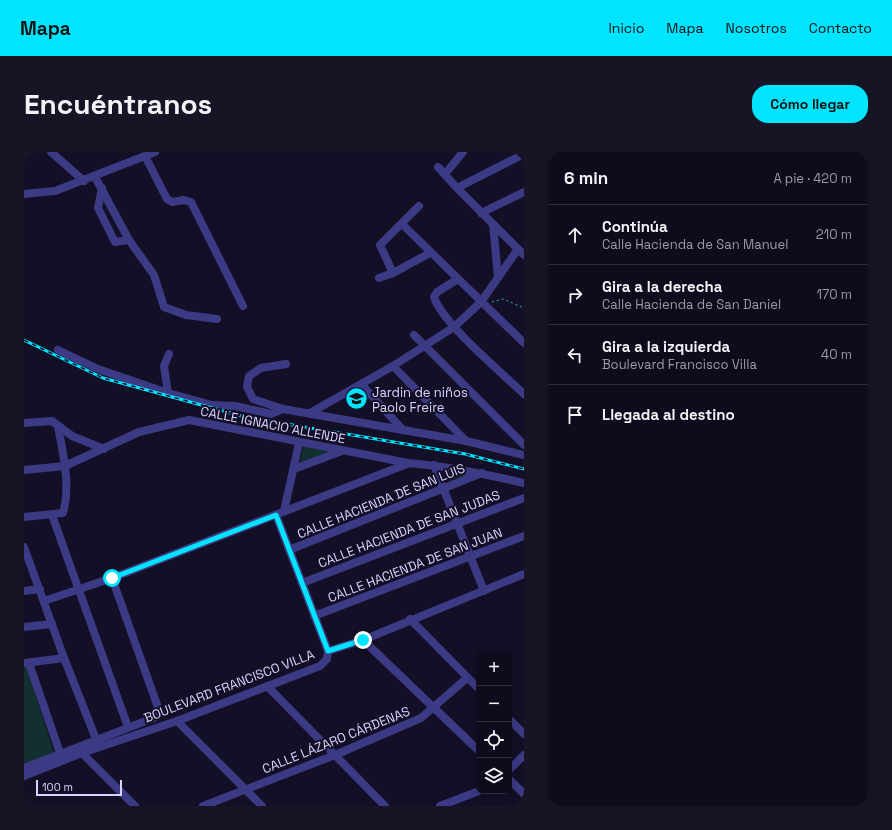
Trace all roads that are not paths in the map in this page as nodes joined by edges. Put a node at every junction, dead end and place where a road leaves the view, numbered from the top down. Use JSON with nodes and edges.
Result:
{"nodes":[{"id":1,"x":51,"y":152,"type":"edge"},
{"id":2,"x":154,"y":152,"type":"edge"},
{"id":3,"x":463,"y":152,"type":"edge"},
{"id":4,"x":524,"y":154,"type":"edge"},
{"id":5,"x":145,"y":156,"type":"junction"},
{"id":6,"x":438,"y":167,"type":"dead end"},
{"id":7,"x":444,"y":174,"type":"junction"},
{"id":8,"x":95,"y":177,"type":"junction"},
{"id":9,"x":84,"y":181,"type":"junction"},
{"id":10,"x":102,"y":188,"type":"junction"},
{"id":11,"x":457,"y":188,"type":"junction"},
{"id":12,"x":524,"y":192,"type":"edge"},
{"id":13,"x":24,"y":194,"type":"edge"},
{"id":14,"x":419,"y":206,"type":"dead end"},
{"id":15,"x":482,"y":213,"type":"junction"},
{"id":16,"x":402,"y":224,"type":"junction"},
{"id":17,"x":493,"y":224,"type":"junction"},
{"id":18,"x":129,"y":240,"type":"junction"},
{"id":19,"x":521,"y":252,"type":"edge"},
{"id":20,"x":430,"y":253,"type":"junction"},
{"id":21,"x":393,"y":273,"type":"junction"},
{"id":22,"x":498,"y":277,"type":"junction"},
{"id":23,"x":380,"y":278,"type":"dead end"},
{"id":24,"x":458,"y":279,"type":"junction"},
{"id":25,"x":482,"y":303,"type":"junction"},
{"id":26,"x":243,"y":306,"type":"dead end"},
{"id":27,"x":217,"y":319,"type":"dead end"},
{"id":28,"x":454,"y":327,"type":"junction"},
{"id":29,"x":414,"y":334,"type":"dead end"},
{"id":30,"x":524,"y":343,"type":"edge"},
{"id":31,"x":425,"y":347,"type":"junction"},
{"id":32,"x":58,"y":350,"type":"dead end"},
{"id":33,"x":169,"y":354,"type":"dead end"},
{"id":34,"x":286,"y":364,"type":"dead end"},
{"id":35,"x":393,"y":366,"type":"junction"},
{"id":36,"x":360,"y":384,"type":"junction"},
{"id":37,"x":168,"y":393,"type":"junction"},
{"id":38,"x":524,"y":394,"type":"edge"},
{"id":39,"x":282,"y":410,"type":"junction"},
{"id":40,"x":310,"y":413,"type":"junction"},
{"id":41,"x":24,"y":423,"type":"edge"},
{"id":42,"x":58,"y":426,"type":"junction"},
{"id":43,"x":402,"y":430,"type":"junction"},
{"id":44,"x":466,"y":441,"type":"junction"},
{"id":45,"x":299,"y":443,"type":"junction"},
{"id":46,"x":524,"y":445,"type":"edge"},
{"id":47,"x":104,"y":449,"type":"junction"},
{"id":48,"x":342,"y":451,"type":"junction"},
{"id":49,"x":524,"y":455,"type":"edge"},
{"id":50,"x":408,"y":463,"type":"junction"},
{"id":51,"x":434,"y":465,"type":"junction"},
{"id":52,"x":65,"y":466,"type":"junction"},
{"id":53,"x":294,"y":468,"type":"junction"},
{"id":54,"x":24,"y":470,"type":"edge"},
{"id":55,"x":482,"y":473,"type":"junction"},
{"id":56,"x":524,"y":484,"type":"edge"},
{"id":57,"x":443,"y":490,"type":"junction"},
{"id":58,"x":524,"y":498,"type":"edge"},
{"id":59,"x":280,"y":513,"type":"junction"},
{"id":60,"x":52,"y":515,"type":"junction"},
{"id":61,"x":24,"y":518,"type":"edge"},
{"id":62,"x":457,"y":524,"type":"junction"},
{"id":63,"x":524,"y":536,"type":"edge"},
{"id":64,"x":24,"y":547,"type":"edge"},
{"id":65,"x":289,"y":550,"type":"junction"},
{"id":66,"x":26,"y":556,"type":"edge"},
{"id":67,"x":471,"y":557,"type":"junction"},
{"id":68,"x":524,"y":574,"type":"edge"},
{"id":69,"x":112,"y":578,"type":"junction"},
{"id":70,"x":302,"y":583,"type":"junction"},
{"id":71,"x":40,"y":589,"type":"junction"},
{"id":72,"x":24,"y":590,"type":"edge"},
{"id":73,"x":79,"y":590,"type":"junction"},
{"id":74,"x":484,"y":591,"type":"junction"},
{"id":75,"x":44,"y":602,"type":"junction"},
{"id":76,"x":314,"y":616,"type":"junction"},
{"id":77,"x":410,"y":619,"type":"junction"},
{"id":78,"x":52,"y":624,"type":"junction"},
{"id":79,"x":24,"y":627,"type":"edge"},
{"id":80,"x":363,"y":640,"type":"junction"},
{"id":81,"x":328,"y":651,"type":"junction"},
{"id":82,"x":64,"y":658,"type":"junction"},
{"id":83,"x":26,"y":663,"type":"edge"},
{"id":84,"x":467,"y":678,"type":"junction"},
{"id":85,"x":267,"y":686,"type":"junction"},
{"id":86,"x":476,"y":686,"type":"edge"},
{"id":87,"x":432,"y":707,"type":"junction"},
{"id":88,"x":176,"y":721,"type":"junction"},
{"id":89,"x":512,"y":722,"type":"edge"},
{"id":90,"x":128,"y":726,"type":"junction"},
{"id":91,"x":524,"y":734,"type":"edge"},
{"id":92,"x":96,"y":740,"type":"junction"},
{"id":93,"x":476,"y":748,"type":"edge"},
{"id":94,"x":60,"y":753,"type":"junction"},
{"id":95,"x":82,"y":754,"type":"junction"},
{"id":96,"x":335,"y":755,"type":"junction"},
{"id":97,"x":524,"y":755,"type":"edge"},
{"id":98,"x":512,"y":767,"type":"edge"},
{"id":99,"x":24,"y":768,"type":"edge"},
{"id":100,"x":24,"y":776,"type":"edge"},
{"id":101,"x":512,"y":782,"type":"edge"},
{"id":102,"x":246,"y":790,"type":"junction"},
{"id":103,"x":476,"y":791,"type":"edge"},
{"id":104,"x":524,"y":794,"type":"edge"},
{"id":105,"x":135,"y":806,"type":"edge"},
{"id":106,"x":203,"y":806,"type":"edge"},
{"id":107,"x":262,"y":806,"type":"edge"},
{"id":108,"x":385,"y":806,"type":"edge"},
{"id":109,"x":440,"y":806,"type":"edge"}],
"edges":[{"from":1,"to":9,"type":"street"},
{"from":2,"to":5,"type":"street"},
{"from":3,"to":7,"type":"street"},
{"from":4,"to":11,"type":"street"},
{"from":5,"to":8,"type":"street"},
{"from":5,"to":26,"type":"street"},
{"from":6,"to":7,"type":"street"},
{"from":7,"to":11,"type":"street"},
{"from":8,"to":9,"type":"street"},
{"from":8,"to":10,"type":"street"},
{"from":9,"to":13,"type":"street"},
{"from":10,"to":18,"type":"street"},
{"from":10,"to":18,"type":"street"},
{"from":11,"to":15,"type":"street"},
{"from":12,"to":15,"type":"street"},
{"from":14,"to":16,"type":"street"},
{"from":15,"to":17,"type":"street"},
{"from":16,"to":20,"type":"street"},
{"from":16,"to":21,"type":"street"},
{"from":17,"to":19,"type":"street"},
{"from":17,"to":22,"type":"street"},
{"from":18,"to":27,"type":"street"},
{"from":19,"to":22,"type":"street"},
{"from":20,"to":21,"type":"street"},
{"from":20,"to":24,"type":"street"},
{"from":21,"to":23,"type":"street"},
{"from":22,"to":25,"type":"street"},
{"from":24,"to":25,"type":"street"},
{"from":24,"to":28,"type":"street"},
{"from":25,"to":28,"type":"street"},
{"from":25,"to":30,"type":"street"},
{"from":28,"to":31,"type":"street"},
{"from":28,"to":38,"type":"street"},
{"from":29,"to":31,"type":"street"},
{"from":31,"to":35,"type":"street"},
{"from":31,"to":46,"type":"street"},
{"from":32,"to":37,"type":"street"},
{"from":33,"to":37,"type":"street"},
{"from":34,"to":39,"type":"street"},
{"from":35,"to":36,"type":"street"},
{"from":35,"to":44,"type":"street"},
{"from":36,"to":40,"type":"street"},
{"from":36,"to":43,"type":"street"},
{"from":37,"to":39,"type":"street"},
{"from":39,"to":40,"type":"street"},
{"from":40,"to":43,"type":"street"},
{"from":41,"to":42,"type":"street"},
{"from":42,"to":47,"type":"street"},
{"from":42,"to":52,"type":"street"},
{"from":43,"to":44,"type":"street"},
{"from":44,"to":49,"type":"street"},
{"from":45,"to":47,"type":"street","name":"CALLE IGNACIO ALLENDE"},
{"from":45,"to":48,"type":"street","name":"CALLE IGNACIO ALLENDE"},
{"from":45,"to":53,"type":"street"},
{"from":47,"to":52,"type":"street","name":"CALLE IGNACIO ALLENDE"},
{"from":48,"to":50,"type":"street","name":"CALLE IGNACIO ALLENDE"},
{"from":48,"to":53,"type":"street"},
{"from":50,"to":51,"type":"street","name":"CALLE IGNACIO ALLENDE"},
{"from":50,"to":59,"type":"street"},
{"from":51,"to":55,"type":"street","name":"CALLE IGNACIO ALLENDE"},
{"from":51,"to":57,"type":"street"},
{"from":52,"to":54,"type":"street","name":"CALLE IGNACIO ALLENDE"},
{"from":52,"to":60,"type":"street"},
{"from":53,"to":59,"type":"street"},
{"from":55,"to":56,"type":"street","name":"CALLE IGNACIO ALLENDE"},
{"from":55,"to":57,"type":"street","name":"CALLE HACIENDA DE SAN LUIS"},
{"from":57,"to":62,"type":"street"},
{"from":57,"to":65,"type":"street","name":"CALLE HACIENDA DE SAN LUIS"},
{"from":58,"to":62,"type":"street","name":"CALLE HACIENDA DE SAN JUDAS"},
{"from":59,"to":65,"type":"street"},
{"from":59,"to":69,"type":"street"},
{"from":60,"to":61,"type":"street"},
{"from":60,"to":73,"type":"street"},
{"from":62,"to":67,"type":"street"},
{"from":62,"to":70,"type":"street","name":"CALLE HACIENDA DE SAN JUDAS"},
{"from":63,"to":67,"type":"street","name":"CALLE HACIENDA DE SAN JUAN"},
{"from":64,"to":66,"type":"street"},
{"from":65,"to":70,"type":"street"},
{"from":66,"to":71,"type":"street"},
{"from":67,"to":74,"type":"street"},
{"from":67,"to":76,"type":"street","name":"CALLE HACIENDA DE SAN JUAN"},
{"from":68,"to":74,"type":"street","name":"BOULEVARD FRANCISCO VILLA"},
{"from":69,"to":73,"type":"street"},
{"from":69,"to":90,"type":"street","name":"BOULEVARD FRANCISCO VILLA"},
{"from":70,"to":76,"type":"street"},
{"from":71,"to":72,"type":"street"},
{"from":71,"to":75,"type":"street"},
{"from":73,"to":75,"type":"street"},
{"from":73,"to":90,"type":"street"},
{"from":74,"to":77,"type":"street","name":"BOULEVARD FRANCISCO VILLA"},
{"from":75,"to":78,"type":"street"},
{"from":76,"to":81,"type":"street"},
{"from":77,"to":80,"type":"street","name":"BOULEVARD FRANCISCO VILLA"},
{"from":77,"to":84,"type":"street"},
{"from":78,"to":79,"type":"street"},
{"from":78,"to":82,"type":"street"},
{"from":80,"to":81,"type":"street","name":"BOULEVARD FRANCISCO VILLA"},
{"from":80,"to":87,"type":"street"},
{"from":81,"to":85,"type":"street","name":"BOULEVARD FRANCISCO VILLA"},
{"from":82,"to":83,"type":"street"},
{"from":82,"to":92,"type":"street"},
{"from":83,"to":94,"type":"street"},
{"from":84,"to":86,"type":"street"},
{"from":84,"to":87,"type":"street","name":"CALLE LÁZARO CÁRDENAS"},
{"from":85,"to":88,"type":"street","name":"BOULEVARD FRANCISCO VILLA"},
{"from":85,"to":96,"type":"street"},
{"from":87,"to":93,"type":"street"},
{"from":87,"to":96,"type":"street","name":"CALLE LÁZARO CÁRDENAS"},
{"from":88,"to":95,"type":"street","name":"BOULEVARD FRANCISCO VILLA"},
{"from":88,"to":102,"type":"street"},
{"from":89,"to":91,"type":"street"},
{"from":90,"to":92,"type":"street","name":"BOULEVARD FRANCISCO VILLA"},
{"from":92,"to":94,"type":"street","name":"BOULEVARD FRANCISCO VILLA"},
{"from":94,"to":99,"type":"street","name":"BOULEVARD FRANCISCO VILLA"},
{"from":95,"to":100,"type":"street","name":"BOULEVARD FRANCISCO VILLA"},
{"from":95,"to":105,"type":"street"},
{"from":96,"to":102,"type":"street","name":"CALLE LÁZARO CÁRDENAS"},
{"from":96,"to":108,"type":"street"},
{"from":97,"to":98,"type":"street"},
{"from":101,"to":104,"type":"street"},
{"from":102,"to":106,"type":"street","name":"CALLE LÁZARO CÁRDENAS"},
{"from":102,"to":107,"type":"street"},
{"from":103,"to":109,"type":"street"}]}
